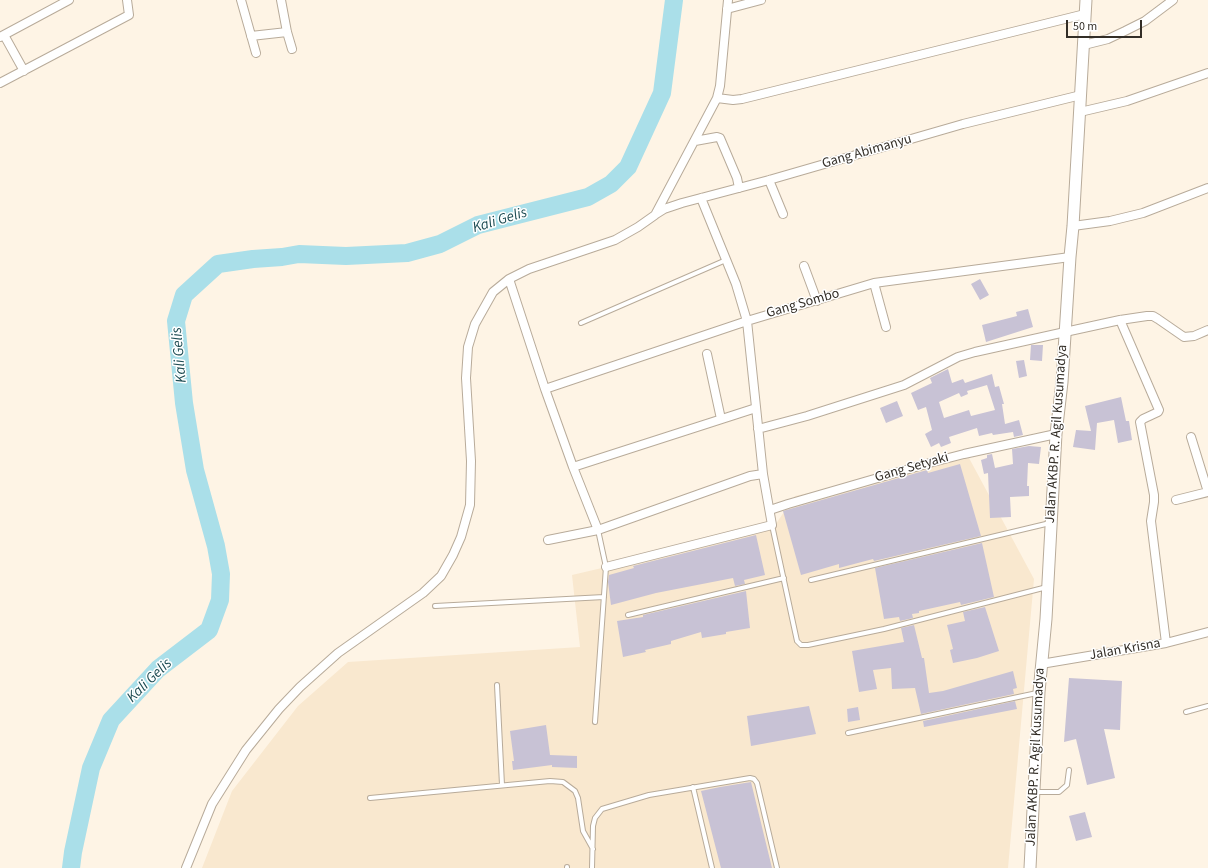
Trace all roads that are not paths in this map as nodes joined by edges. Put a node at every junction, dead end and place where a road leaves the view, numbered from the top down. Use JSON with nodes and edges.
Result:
{"nodes":[{"id":1,"x":69,"y":0,"type":"edge"},
{"id":2,"x":127,"y":0,"type":"edge"},
{"id":3,"x":240,"y":0,"type":"edge"},
{"id":4,"x":281,"y":0,"type":"edge"},
{"id":5,"x":728,"y":0,"type":"edge"},
{"id":6,"x":762,"y":0,"type":"edge"},
{"id":7,"x":1086,"y":0,"type":"edge"},
{"id":8,"x":1173,"y":0,"type":"edge"},
{"id":9,"x":727,"y":9,"type":"junction"},
{"id":10,"x":1085,"y":14,"type":"junction"},
{"id":11,"x":287,"y":32,"type":"junction"},
{"id":12,"x":2,"y":36,"type":"edge"},
{"id":13,"x":251,"y":36,"type":"junction"},
{"id":14,"x":1084,"y":45,"type":"junction"},
{"id":15,"x":292,"y":49,"type":"dead end"},
{"id":16,"x":256,"y":52,"type":"dead end"},
{"id":17,"x":24,"y":71,"type":"junction"},
{"id":18,"x":1208,"y":73,"type":"edge"},
{"id":19,"x":0,"y":83,"type":"edge"},
{"id":20,"x":1081,"y":96,"type":"junction"},
{"id":21,"x":717,"y":98,"type":"junction"},
{"id":22,"x":1080,"y":112,"type":"junction"},
{"id":23,"x":696,"y":140,"type":"junction"},
{"id":24,"x":769,"y":180,"type":"junction"},
{"id":25,"x":739,"y":188,"type":"junction"},
{"id":26,"x":1208,"y":188,"type":"edge"},
{"id":27,"x":701,"y":198,"type":"junction"},
{"id":28,"x":783,"y":214,"type":"dead end"},
{"id":29,"x":655,"y":215,"type":"junction"},
{"id":30,"x":1073,"y":226,"type":"junction"},
{"id":31,"x":1070,"y":256,"type":"junction"},
{"id":32,"x":726,"y":260,"type":"junction"},
{"id":33,"x":804,"y":266,"type":"dead end"},
{"id":34,"x":509,"y":279,"type":"junction"},
{"id":35,"x":874,"y":283,"type":"junction"},
{"id":36,"x":817,"y":301,"type":"junction"},
{"id":37,"x":1120,"y":320,"type":"junction"},
{"id":38,"x":747,"y":321,"type":"junction"},
{"id":39,"x":581,"y":323,"type":"dead end"},
{"id":40,"x":886,"y":327,"type":"dead end"},
{"id":41,"x":1208,"y":330,"type":"edge"},
{"id":42,"x":1065,"y":332,"type":"junction"},
{"id":43,"x":707,"y":354,"type":"dead end"},
{"id":44,"x":545,"y":389,"type":"junction"},
{"id":45,"x":756,"y":408,"type":"junction"},
{"id":46,"x":722,"y":419,"type":"junction"},
{"id":47,"x":758,"y":429,"type":"junction"},
{"id":48,"x":1056,"y":434,"type":"junction"},
{"id":49,"x":1191,"y":437,"type":"dead end"},
{"id":50,"x":573,"y":467,"type":"junction"},
{"id":51,"x":763,"y":474,"type":"junction"},
{"id":52,"x":1208,"y":492,"type":"edge"},
{"id":53,"x":1176,"y":500,"type":"dead end"},
{"id":54,"x":770,"y":510,"type":"junction"},
{"id":55,"x":1051,"y":523,"type":"junction"},
{"id":56,"x":772,"y":525,"type":"junction"},
{"id":57,"x":598,"y":530,"type":"junction"},
{"id":58,"x":548,"y":540,"type":"dead end"},
{"id":59,"x":606,"y":567,"type":"junction"},
{"id":60,"x":784,"y":578,"type":"junction"},
{"id":61,"x":811,"y":580,"type":"dead end"},
{"id":62,"x":1047,"y":587,"type":"junction"},
{"id":63,"x":604,"y":597,"type":"junction"},
{"id":64,"x":435,"y":606,"type":"dead end"},
{"id":65,"x":628,"y":615,"type":"dead end"},
{"id":66,"x":1208,"y":632,"type":"edge"},
{"id":67,"x":1166,"y":643,"type":"junction"},
{"id":68,"x":1041,"y":664,"type":"junction"},
{"id":69,"x":497,"y":685,"type":"dead end"},
{"id":70,"x":1040,"y":692,"type":"junction"},
{"id":71,"x":1208,"y":706,"type":"edge"},
{"id":72,"x":1186,"y":712,"type":"dead end"},
{"id":73,"x":595,"y":722,"type":"dead end"},
{"id":74,"x":848,"y":733,"type":"dead end"},
{"id":75,"x":1069,"y":770,"type":"dead end"},
{"id":76,"x":502,"y":786,"type":"junction"},
{"id":77,"x":693,"y":787,"type":"junction"},
{"id":78,"x":1034,"y":792,"type":"junction"},
{"id":79,"x":370,"y":798,"type":"dead end"},
{"id":80,"x":593,"y":850,"type":"junction"},
{"id":81,"x":186,"y":868,"type":"edge"},
{"id":82,"x":592,"y":868,"type":"edge"},
{"id":83,"x":712,"y":868,"type":"edge"},
{"id":84,"x":777,"y":868,"type":"edge"},
{"id":85,"x":1030,"y":868,"type":"edge"}],
"edges":[{"from":1,"to":12,"type":"street"},
{"from":2,"to":17,"type":"street"},
{"from":3,"to":13,"type":"street"},
{"from":4,"to":11,"type":"street"},
{"from":5,"to":9,"type":"street"},
{"from":6,"to":9,"type":"street"},
{"from":7,"to":10,"type":"main road","name":"Jalan AKBP. R. Agil Kusumadya"},
{"from":8,"to":14,"type":"street"},
{"from":9,"to":21,"type":"street"},
{"from":10,"to":14,"type":"main road","name":"Jalan AKBP. R. Agil Kusumadya"},
{"from":10,"to":21,"type":"street"},
{"from":11,"to":13,"type":"street"},
{"from":11,"to":15,"type":"street"},
{"from":12,"to":17,"type":"street"},
{"from":13,"to":16,"type":"street"},
{"from":14,"to":20,"type":"main road","name":"Jalan AKBP. R. Agil Kusumadya"},
{"from":17,"to":19,"type":"street"},
{"from":18,"to":22,"type":"street"},
{"from":20,"to":22,"type":"main road","name":"Jalan AKBP. R. Agil Kusumadya"},
{"from":20,"to":24,"type":"street","name":"Gang Abimanyu"},
{"from":21,"to":23,"type":"street"},
{"from":22,"to":30,"type":"main road","name":"Jalan AKBP. R. Agil Kusumadya"},
{"from":23,"to":25,"type":"street"},
{"from":23,"to":29,"type":"street"},
{"from":24,"to":25,"type":"street","name":"Gang Abimanyu"},
{"from":24,"to":28,"type":"street"},
{"from":25,"to":27,"type":"street","name":"Gang Abimanyu"},
{"from":26,"to":30,"type":"street"},
{"from":27,"to":29,"type":"street","name":"Gang Abimanyu"},
{"from":27,"to":32,"type":"street"},
{"from":29,"to":34,"type":"street"},
{"from":30,"to":31,"type":"main road","name":"Jalan AKBP. R. Agil Kusumadya"},
{"from":31,"to":35,"type":"street","name":"Gang Sombo"},
{"from":31,"to":42,"type":"main road","name":"Jalan AKBP. R. Agil Kusumadya"},
{"from":32,"to":38,"type":"street"},
{"from":32,"to":39,"type":"lane"},
{"from":33,"to":36,"type":"street"},
{"from":34,"to":44,"type":"street"},
{"from":34,"to":81,"type":"street"},
{"from":35,"to":36,"type":"street","name":"Gang Sombo"},
{"from":35,"to":40,"type":"street"},
{"from":36,"to":38,"type":"street","name":"Gang Sombo"},
{"from":37,"to":41,"type":"street"},
{"from":37,"to":42,"type":"street"},
{"from":37,"to":67,"type":"street"},
{"from":38,"to":44,"type":"street","name":"Gang Sombo"},
{"from":38,"to":45,"type":"street"},
{"from":42,"to":47,"type":"street"},
{"from":42,"to":48,"type":"main road","name":"Jalan AKBP. R. Agil Kusumadya"},
{"from":43,"to":46,"type":"street"},
{"from":44,"to":50,"type":"street"},
{"from":45,"to":46,"type":"street"},
{"from":45,"to":47,"type":"street"},
{"from":46,"to":50,"type":"street"},
{"from":47,"to":51,"type":"street"},
{"from":48,"to":54,"type":"street","name":"Gang Setyaki"},
{"from":48,"to":55,"type":"main road","name":"Jalan AKBP. R. Agil Kusumadya"},
{"from":49,"to":52,"type":"street"},
{"from":50,"to":57,"type":"street"},
{"from":51,"to":54,"type":"street"},
{"from":51,"to":57,"type":"street"},
{"from":52,"to":53,"type":"street"},
{"from":54,"to":56,"type":"street"},
{"from":55,"to":61,"type":"lane"},
{"from":55,"to":62,"type":"main road","name":"Jalan AKBP. R. Agil Kusumadya"},
{"from":56,"to":59,"type":"street"},
{"from":56,"to":60,"type":"lane"},
{"from":57,"to":58,"type":"street"},
{"from":57,"to":59,"type":"lane"},
{"from":59,"to":63,"type":"lane"},
{"from":60,"to":62,"type":"lane"},
{"from":60,"to":65,"type":"lane"},
{"from":62,"to":68,"type":"main road","name":"Jalan AKBP. R. Agil Kusumadya"},
{"from":63,"to":64,"type":"lane"},
{"from":63,"to":73,"type":"lane"},
{"from":66,"to":67,"type":"street","name":"Jalan Krisna"},
{"from":67,"to":68,"type":"street","name":"Jalan Krisna"},
{"from":68,"to":70,"type":"main road","name":"Jalan AKBP. R. Agil Kusumadya"},
{"from":69,"to":76,"type":"lane"},
{"from":70,"to":74,"type":"lane"},
{"from":70,"to":78,"type":"main road","name":"Jalan AKBP. R. Agil Kusumadya"},
{"from":71,"to":72,"type":"lane"},
{"from":75,"to":78,"type":"lane"},
{"from":76,"to":79,"type":"lane"},
{"from":76,"to":80,"type":"lane"},
{"from":77,"to":80,"type":"lane"},
{"from":77,"to":83,"type":"lane"},
{"from":77,"to":84,"type":"lane"},
{"from":78,"to":85,"type":"main road","name":"Jalan AKBP. R. Agil Kusumadya"},
{"from":80,"to":82,"type":"lane"}]}
